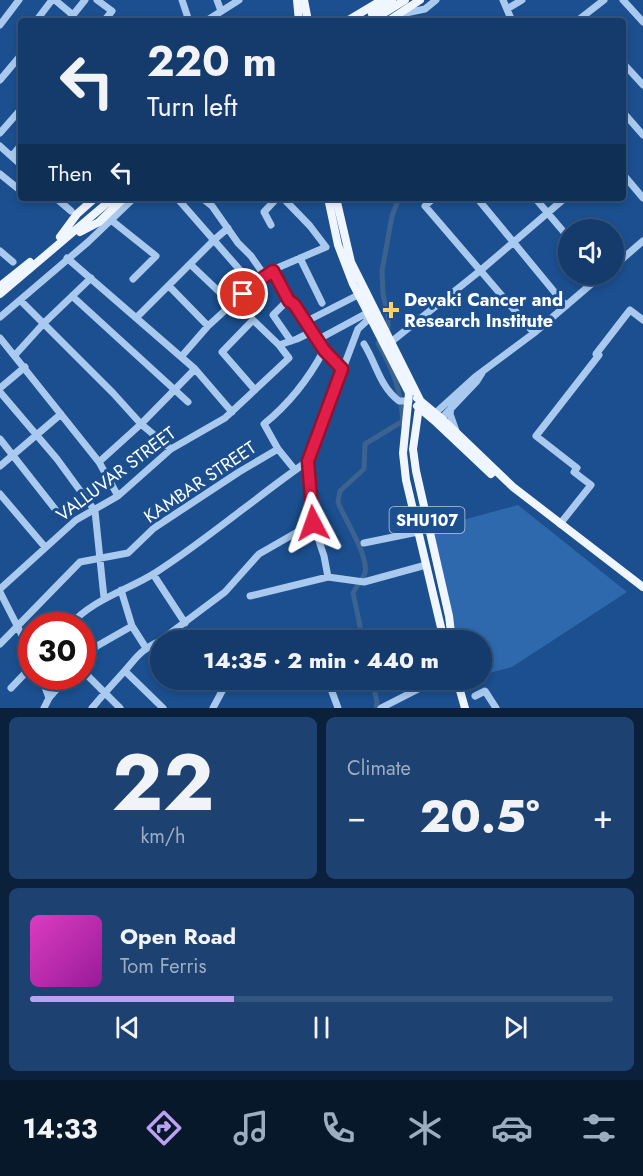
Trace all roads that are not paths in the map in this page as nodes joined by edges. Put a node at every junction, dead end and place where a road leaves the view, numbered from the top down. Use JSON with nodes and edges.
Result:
{"nodes":[{"id":1,"x":19,"y":0,"type":"edge"},
{"id":2,"x":53,"y":0,"type":"edge"},
{"id":3,"x":85,"y":0,"type":"edge"},
{"id":4,"x":97,"y":0,"type":"edge"},
{"id":5,"x":182,"y":0,"type":"edge"},
{"id":6,"x":217,"y":0,"type":"edge"},
{"id":7,"x":239,"y":0,"type":"edge"},
{"id":8,"x":297,"y":0,"type":"edge"},
{"id":9,"x":304,"y":0,"type":"edge"},
{"id":10,"x":392,"y":0,"type":"edge"},
{"id":11,"x":405,"y":0,"type":"edge"},
{"id":12,"x":420,"y":0,"type":"edge"},
{"id":13,"x":436,"y":0,"type":"edge"},
{"id":14,"x":503,"y":0,"type":"edge"},
{"id":15,"x":522,"y":0,"type":"edge"},
{"id":16,"x":604,"y":0,"type":"edge"},
{"id":17,"x":623,"y":0,"type":"edge"},
{"id":18,"x":380,"y":1,"type":"edge"},
{"id":19,"x":507,"y":9,"type":"junction"},
{"id":20,"x":221,"y":11,"type":"junction"},
{"id":21,"x":395,"y":17,"type":"edge"},
{"id":22,"x":38,"y":18,"type":"edge"},
{"id":23,"x":71,"y":18,"type":"edge"},
{"id":24,"x":107,"y":18,"type":"edge"},
{"id":25,"x":188,"y":18,"type":"edge"},
{"id":26,"x":210,"y":18,"type":"edge"},
{"id":27,"x":299,"y":18,"type":"edge"},
{"id":28,"x":307,"y":18,"type":"edge"},
{"id":29,"x":352,"y":18,"type":"edge"},
{"id":30,"x":363,"y":18,"type":"edge"},
{"id":31,"x":376,"y":18,"type":"edge"},
{"id":32,"x":511,"y":18,"type":"edge"},
{"id":33,"x":583,"y":18,"type":"edge"},
{"id":34,"x":643,"y":22,"type":"edge"},
{"id":35,"x":0,"y":25,"type":"edge"},
{"id":36,"x":18,"y":59,"type":"edge"},
{"id":37,"x":626,"y":66,"type":"edge"},
{"id":38,"x":0,"y":80,"type":"edge"},
{"id":39,"x":643,"y":85,"type":"edge"},
{"id":40,"x":18,"y":112,"type":"edge"},
{"id":41,"x":626,"y":116,"type":"edge"},
{"id":42,"x":0,"y":133,"type":"edge"},
{"id":43,"x":643,"y":135,"type":"edge"},
{"id":44,"x":0,"y":146,"type":"edge"},
{"id":45,"x":18,"y":149,"type":"edge"},
{"id":46,"x":12,"y":156,"type":"junction"},
{"id":47,"x":18,"y":162,"type":"edge"},
{"id":48,"x":0,"y":174,"type":"edge"},
{"id":49,"x":626,"y":178,"type":"edge"},
{"id":50,"x":18,"y":189,"type":"edge"},
{"id":51,"x":643,"y":198,"type":"edge"},
{"id":52,"x":59,"y":201,"type":"edge"},
{"id":53,"x":92,"y":201,"type":"edge"},
{"id":54,"x":102,"y":201,"type":"edge"},
{"id":55,"x":108,"y":201,"type":"edge"},
{"id":56,"x":121,"y":201,"type":"edge"},
{"id":57,"x":132,"y":201,"type":"edge"},
{"id":58,"x":180,"y":201,"type":"edge"},
{"id":59,"x":206,"y":201,"type":"edge"},
{"id":60,"x":274,"y":201,"type":"edge"},
{"id":61,"x":286,"y":201,"type":"edge"},
{"id":62,"x":329,"y":201,"type":"edge"},
{"id":63,"x":337,"y":201,"type":"edge"},
{"id":64,"x":431,"y":201,"type":"edge"},
{"id":65,"x":479,"y":201,"type":"edge"},
{"id":66,"x":537,"y":201,"type":"edge"},
{"id":67,"x":561,"y":201,"type":"edge"},
{"id":68,"x":71,"y":211,"type":"dead end"},
{"id":69,"x":547,"y":213,"type":"junction"},
{"id":70,"x":86,"y":220,"type":"junction"},
{"id":71,"x":111,"y":220,"type":"junction"},
{"id":72,"x":271,"y":225,"type":"dead end"},
{"id":73,"x":558,"y":226,"type":"edge"},
{"id":74,"x":228,"y":228,"type":"junction"},
{"id":75,"x":63,"y":238,"type":"junction"},
{"id":76,"x":214,"y":240,"type":"junction"},
{"id":77,"x":643,"y":241,"type":"edge"},
{"id":78,"x":512,"y":242,"type":"junction"},
{"id":79,"x":338,"y":246,"type":"junction"},
{"id":80,"x":326,"y":247,"type":"junction"},
{"id":81,"x":0,"y":250,"type":"edge"},
{"id":82,"x":624,"y":257,"type":"edge"},
{"id":83,"x":67,"y":258,"type":"junction"},
{"id":84,"x":300,"y":258,"type":"junction"},
{"id":85,"x":13,"y":262,"type":"dead end"},
{"id":86,"x":191,"y":265,"type":"junction"},
{"id":87,"x":480,"y":270,"type":"junction"},
{"id":88,"x":273,"y":271,"type":"junction"},
{"id":89,"x":265,"y":276,"type":"junction"},
{"id":90,"x":91,"y":278,"type":"junction"},
{"id":91,"x":133,"y":279,"type":"dead end"},
{"id":92,"x":169,"y":285,"type":"junction"},
{"id":93,"x":253,"y":285,"type":"junction"},
{"id":94,"x":590,"y":285,"type":"edge"},
{"id":95,"x":0,"y":286,"type":"edge"},
{"id":96,"x":0,"y":294,"type":"edge"},
{"id":97,"x":358,"y":295,"type":"junction"},
{"id":98,"x":72,"y":296,"type":"junction"},
{"id":99,"x":20,"y":300,"type":"junction"},
{"id":100,"x":289,"y":301,"type":"junction"},
{"id":101,"x":322,"y":303,"type":"dead end"},
{"id":102,"x":232,"y":304,"type":"junction"},
{"id":103,"x":566,"y":306,"type":"junction"},
{"id":104,"x":368,"y":316,"type":"junction"},
{"id":105,"x":0,"y":317,"type":"edge"},
{"id":106,"x":136,"y":318,"type":"junction"},
{"id":107,"x":643,"y":320,"type":"edge"},
{"id":108,"x":305,"y":322,"type":"junction"},
{"id":109,"x":44,"y":323,"type":"junction"},
{"id":110,"x":208,"y":326,"type":"junction"},
{"id":111,"x":311,"y":332,"type":"junction"},
{"id":112,"x":534,"y":333,"type":"junction"},
{"id":113,"x":0,"y":338,"type":"edge"},
{"id":114,"x":385,"y":338,"type":"junction"},
{"id":115,"x":317,"y":340,"type":"junction"},
{"id":116,"x":291,"y":341,"type":"junction"},
{"id":117,"x":364,"y":344,"type":"dead end"},
{"id":118,"x":279,"y":345,"type":"junction"},
{"id":119,"x":324,"y":350,"type":"junction"},
{"id":120,"x":15,"y":355,"type":"junction"},
{"id":121,"x":181,"y":357,"type":"junction"},
{"id":122,"x":25,"y":367,"type":"junction"},
{"id":123,"x":195,"y":369,"type":"junction"},
{"id":124,"x":342,"y":369,"type":"junction"},
{"id":125,"x":0,"y":390,"type":"edge"},
{"id":126,"x":176,"y":390,"type":"junction"},
{"id":127,"x":255,"y":390,"type":"junction"},
{"id":128,"x":405,"y":399,"type":"junction"},
{"id":129,"x":188,"y":402,"type":"dead end"},
{"id":130,"x":447,"y":407,"type":"junction"},
{"id":131,"x":231,"y":412,"type":"junction"},
{"id":132,"x":430,"y":412,"type":"junction"},
{"id":133,"x":61,"y":414,"type":"junction"},
{"id":134,"x":141,"y":424,"type":"junction"},
{"id":135,"x":456,"y":431,"type":"junction"},
{"id":136,"x":37,"y":434,"type":"junction"},
{"id":137,"x":0,"y":439,"type":"edge"},
{"id":138,"x":171,"y":449,"type":"junction"},
{"id":139,"x":278,"y":449,"type":"junction"},
{"id":140,"x":12,"y":455,"type":"junction"},
{"id":141,"x":308,"y":461,"type":"junction"},
{"id":142,"x":99,"y":462,"type":"junction"},
{"id":143,"x":415,"y":462,"type":"junction"},
{"id":144,"x":404,"y":463,"type":"junction"},
{"id":145,"x":0,"y":466,"type":"edge"},
{"id":146,"x":296,"y":470,"type":"junction"},
{"id":147,"x":0,"y":494,"type":"edge"},
{"id":148,"x":118,"y":496,"type":"junction"},
{"id":149,"x":55,"y":509,"type":"dead end"},
{"id":150,"x":95,"y":510,"type":"junction"},
{"id":151,"x":426,"y":516,"type":"junction"},
{"id":152,"x":415,"y":518,"type":"junction"},
{"id":153,"x":313,"y":523,"type":"junction"},
{"id":154,"x":560,"y":524,"type":"junction"},
{"id":155,"x":418,"y":532,"type":"junction"},
{"id":156,"x":364,"y":543,"type":"dead end"},
{"id":157,"x":45,"y":547,"type":"junction"},
{"id":158,"x":100,"y":557,"type":"junction"},
{"id":159,"x":426,"y":565,"type":"junction"},
{"id":160,"x":153,"y":573,"type":"junction"},
{"id":161,"x":328,"y":577,"type":"junction"},
{"id":162,"x":643,"y":587,"type":"edge"},
{"id":163,"x":121,"y":590,"type":"junction"},
{"id":164,"x":0,"y":591,"type":"edge"},
{"id":165,"x":643,"y":592,"type":"edge"},
{"id":166,"x":250,"y":596,"type":"dead end"},
{"id":167,"x":104,"y":598,"type":"junction"},
{"id":168,"x":84,"y":612,"type":"edge"},
{"id":169,"x":185,"y":623,"type":"junction"},
{"id":170,"x":16,"y":626,"type":"junction"},
{"id":171,"x":132,"y":626,"type":"junction"},
{"id":172,"x":18,"y":630,"type":"edge"},
{"id":173,"x":176,"y":630,"type":"edge"},
{"id":174,"x":442,"y":630,"type":"edge"},
{"id":175,"x":451,"y":630,"type":"edge"},
{"id":176,"x":0,"y":644,"type":"edge"},
{"id":177,"x":150,"y":646,"type":"edge"},
{"id":178,"x":96,"y":647,"type":"edge"},
{"id":179,"x":146,"y":648,"type":"junction"},
{"id":180,"x":125,"y":671,"type":"junction"},
{"id":181,"x":18,"y":681,"type":"edge"},
{"id":182,"x":96,"y":685,"type":"edge"},
{"id":183,"x":11,"y":688,"type":"dead end"},
{"id":184,"x":46,"y":690,"type":"edge"},
{"id":185,"x":56,"y":690,"type":"edge"},
{"id":186,"x":223,"y":690,"type":"edge"},
{"id":187,"x":331,"y":690,"type":"edge"},
{"id":188,"x":416,"y":690,"type":"edge"},
{"id":189,"x":460,"y":690,"type":"edge"},
{"id":190,"x":104,"y":693,"type":"junction"},
{"id":191,"x":475,"y":696,"type":"dead end"},
{"id":192,"x":49,"y":698,"type":"junction"},
{"id":193,"x":44,"y":708,"type":"edge"},
{"id":194,"x":92,"y":708,"type":"edge"},
{"id":195,"x":120,"y":708,"type":"edge"},
{"id":196,"x":163,"y":708,"type":"edge"},
{"id":197,"x":213,"y":708,"type":"edge"},
{"id":198,"x":338,"y":708,"type":"edge"},
{"id":199,"x":381,"y":708,"type":"edge"},
{"id":200,"x":465,"y":708,"type":"edge"},
{"id":201,"x":496,"y":708,"type":"edge"}],
"edges":[{"from":1,"to":35,"type":"street"},
{"from":2,"to":22,"type":"street"},
{"from":2,"to":23,"type":"street"},
{"from":3,"to":23,"type":"street"},
{"from":4,"to":24,"type":"street"},
{"from":5,"to":25,"type":"street"},
{"from":6,"to":20,"type":"street"},
{"from":7,"to":20,"type":"street"},
{"from":8,"to":27,"type":"main road"},
{"from":9,"to":28,"type":"main road"},
{"from":10,"to":30,"type":"main road"},
{"from":11,"to":31,"type":"main road"},
{"from":12,"to":21,"type":"main road"},
{"from":13,"to":21,"type":"street"},
{"from":14,"to":19,"type":"street"},
{"from":15,"to":19,"type":"street"},
{"from":16,"to":33,"type":"street"},
{"from":17,"to":34,"type":"street"},
{"from":18,"to":29,"type":"main road"},
{"from":19,"to":32,"type":"street"},
{"from":20,"to":26,"type":"street"},
{"from":36,"to":38,"type":"street"},
{"from":37,"to":39,"type":"street"},
{"from":40,"to":42,"type":"street"},
{"from":41,"to":43,"type":"street"},
{"from":44,"to":46,"type":"street"},
{"from":45,"to":46,"type":"street"},
{"from":46,"to":47,"type":"street"},
{"from":48,"to":50,"type":"street"},
{"from":49,"to":51,"type":"street"},
{"from":52,"to":68,"type":"street"},
{"from":53,"to":75,"type":"main road"},
{"from":54,"to":70,"type":"main road"},
{"from":55,"to":70,"type":"main road"},
{"from":56,"to":75,"type":"main road"},
{"from":57,"to":71,"type":"street"},
{"from":58,"to":76,"type":"street"},
{"from":59,"to":74,"type":"street"},
{"from":60,"to":72,"type":"street"},
{"from":61,"to":80,"type":"street"},
{"from":62,"to":79,"type":"main road"},
{"from":63,"to":114,"type":"main road"},
{"from":64,"to":87,"type":"street"},
{"from":65,"to":78,"type":"street"},
{"from":66,"to":69,"type":"street"},
{"from":67,"to":69,"type":"street"},
{"from":69,"to":73,"type":"street"},
{"from":69,"to":78,"type":"street"},
{"from":70,"to":75,"type":"main road"},
{"from":71,"to":83,"type":"street"},
{"from":71,"to":91,"type":"street"},
{"from":74,"to":76,"type":"street"},
{"from":74,"to":89,"type":"street"},
{"from":75,"to":95,"type":"main road"},
{"from":75,"to":96,"type":"main road"},
{"from":76,"to":86,"type":"street"},
{"from":76,"to":93,"type":"street"},
{"from":77,"to":82,"type":"street"},
{"from":78,"to":87,"type":"street"},
{"from":78,"to":103,"type":"street"},
{"from":79,"to":80,"type":"street"},
{"from":79,"to":97,"type":"main road"},
{"from":80,"to":84,"type":"street"},
{"from":81,"to":85,"type":"street"},
{"from":83,"to":90,"type":"street"},
{"from":83,"to":99,"type":"street"},
{"from":84,"to":88,"type":"street"},
{"from":84,"to":101,"type":"street"},
{"from":86,"to":92,"type":"street"},
{"from":86,"to":102,"type":"street"},
{"from":87,"to":112,"type":"street"},
{"from":87,"to":114,"type":"street"},
{"from":88,"to":89,"type":"street"},
{"from":88,"to":100,"type":"street"},
{"from":89,"to":93,"type":"street"},
{"from":90,"to":98,"type":"street"},
{"from":90,"to":106,"type":"street"},
{"from":92,"to":106,"type":"street"},
{"from":92,"to":110,"type":"street"},
{"from":93,"to":102,"type":"street"},
{"from":94,"to":103,"type":"street"},
{"from":97,"to":104,"type":"main road"},
{"from":97,"to":108,"type":"street"},
{"from":98,"to":109,"type":"street"},
{"from":98,"to":126,"type":"street"},
{"from":99,"to":105,"type":"street"},
{"from":99,"to":109,"type":"street"},
{"from":100,"to":108,"type":"street"},
{"from":100,"to":116,"type":"street"},
{"from":102,"to":110,"type":"street"},
{"from":103,"to":112,"type":"street"},
{"from":104,"to":114,"type":"main road"},
{"from":104,"to":115,"type":"street"},
{"from":104,"to":124,"type":"street"},
{"from":106,"to":121,"type":"street"},
{"from":107,"to":154,"type":"street"},
{"from":108,"to":111,"type":"street"},
{"from":109,"to":120,"type":"street"},
{"from":109,"to":134,"type":"street"},
{"from":110,"to":121,"type":"street"},
{"from":111,"to":115,"type":"street"},
{"from":111,"to":116,"type":"street"},
{"from":112,"to":130,"type":"street"},
{"from":113,"to":120,"type":"street"},
{"from":114,"to":128,"type":"main road"},
{"from":114,"to":132,"type":"main road"},
{"from":115,"to":119,"type":"street"},
{"from":116,"to":118,"type":"street"},
{"from":117,"to":128,"type":"street"},
{"from":118,"to":127,"type":"street","name":"VALLUVAR STREET"},
{"from":118,"to":127,"type":"street"},
{"from":119,"to":124,"type":"street"},
{"from":119,"to":139,"type":"street"},
{"from":120,"to":122,"type":"street"},
{"from":121,"to":123,"type":"street"},
{"from":122,"to":125,"type":"street"},
{"from":122,"to":133,"type":"street"},
{"from":123,"to":126,"type":"street"},
{"from":123,"to":131,"type":"street"},
{"from":124,"to":141,"type":"street"},
{"from":125,"to":136,"type":"street"},
{"from":126,"to":129,"type":"street"},
{"from":126,"to":134,"type":"street"},
{"from":127,"to":131,"type":"street","name":"VALLUVAR STREET"},
{"from":128,"to":132,"type":"main road"},
{"from":128,"to":144,"type":"main road","number":"SHU107"},
{"from":130,"to":132,"type":"street"},
{"from":130,"to":132,"type":"street"},
{"from":130,"to":135,"type":"street"},
{"from":131,"to":138,"type":"street","name":"VALLUVAR STREET"},
{"from":132,"to":135,"type":"main road"},
{"from":132,"to":143,"type":"main road","number":"SHU107"},
{"from":132,"to":165,"type":"main road"},
{"from":133,"to":136,"type":"street"},
{"from":133,"to":142,"type":"street"},
{"from":134,"to":138,"type":"street"},
{"from":134,"to":142,"type":"street"},
{"from":135,"to":154,"type":"main road"},
{"from":136,"to":140,"type":"street"},
{"from":136,"to":150,"type":"street"},
{"from":137,"to":140,"type":"street"},
{"from":138,"to":148,"type":"street","name":"VALLUVAR STREET"},
{"from":139,"to":146,"type":"street"},
{"from":139,"to":158,"type":"street","name":"KAMBAR STREET"},
{"from":140,"to":145,"type":"street"},
{"from":140,"to":149,"type":"street"},
{"from":141,"to":146,"type":"street"},
{"from":141,"to":153,"type":"street"},
{"from":142,"to":148,"type":"street"},
{"from":143,"to":144,"type":"main road"},
{"from":143,"to":151,"type":"main road","number":"SHU107"},
{"from":144,"to":152,"type":"main road","number":"SHU107"},
{"from":146,"to":160,"type":"street"},
{"from":147,"to":157,"type":"street"},
{"from":148,"to":150,"type":"street","name":"VALLUVAR STREET"},
{"from":150,"to":157,"type":"street","name":"VALLUVAR STREET"},
{"from":150,"to":158,"type":"street"},
{"from":151,"to":152,"type":"main road"},
{"from":151,"to":175,"type":"main road","number":"SHU107"},
{"from":152,"to":155,"type":"main road","number":"SHU107"},
{"from":153,"to":161,"type":"street"},
{"from":153,"to":169,"type":"street"},
{"from":154,"to":162,"type":"main road"},
{"from":155,"to":156,"type":"street"},
{"from":155,"to":159,"type":"main road","number":"SHU107"},
{"from":157,"to":164,"type":"street","name":"VALLUVAR STREET"},
{"from":158,"to":167,"type":"street"},
{"from":158,"to":170,"type":"street","name":"KAMBAR STREET"},
{"from":159,"to":161,"type":"street"},
{"from":159,"to":174,"type":"main road","number":"SHU107"},
{"from":160,"to":163,"type":"street"},
{"from":160,"to":169,"type":"street"},
{"from":161,"to":166,"type":"street"},
{"from":163,"to":167,"type":"street"},
{"from":163,"to":171,"type":"street"},
{"from":164,"to":170,"type":"street"},
{"from":167,"to":168,"type":"street"},
{"from":169,"to":173,"type":"street"},
{"from":170,"to":172,"type":"street"},
{"from":170,"to":176,"type":"street","name":"KAMBAR STREET"},
{"from":171,"to":178,"type":"street"},
{"from":171,"to":179,"type":"street"},
{"from":177,"to":179,"type":"street"},
{"from":179,"to":180,"type":"street"},
{"from":180,"to":190,"type":"street"},
{"from":180,"to":196,"type":"street"},
{"from":181,"to":183,"type":"street"},
{"from":182,"to":190,"type":"street"},
{"from":184,"to":192,"type":"street"},
{"from":185,"to":192,"type":"street"},
{"from":186,"to":197,"type":"street"},
{"from":187,"to":198,"type":"street"},
{"from":188,"to":199,"type":"street"},
{"from":189,"to":200,"type":"main road"},
{"from":190,"to":194,"type":"street"},
{"from":190,"to":195,"type":"street"},
{"from":191,"to":201,"type":"street"},
{"from":192,"to":193,"type":"street"}]}
